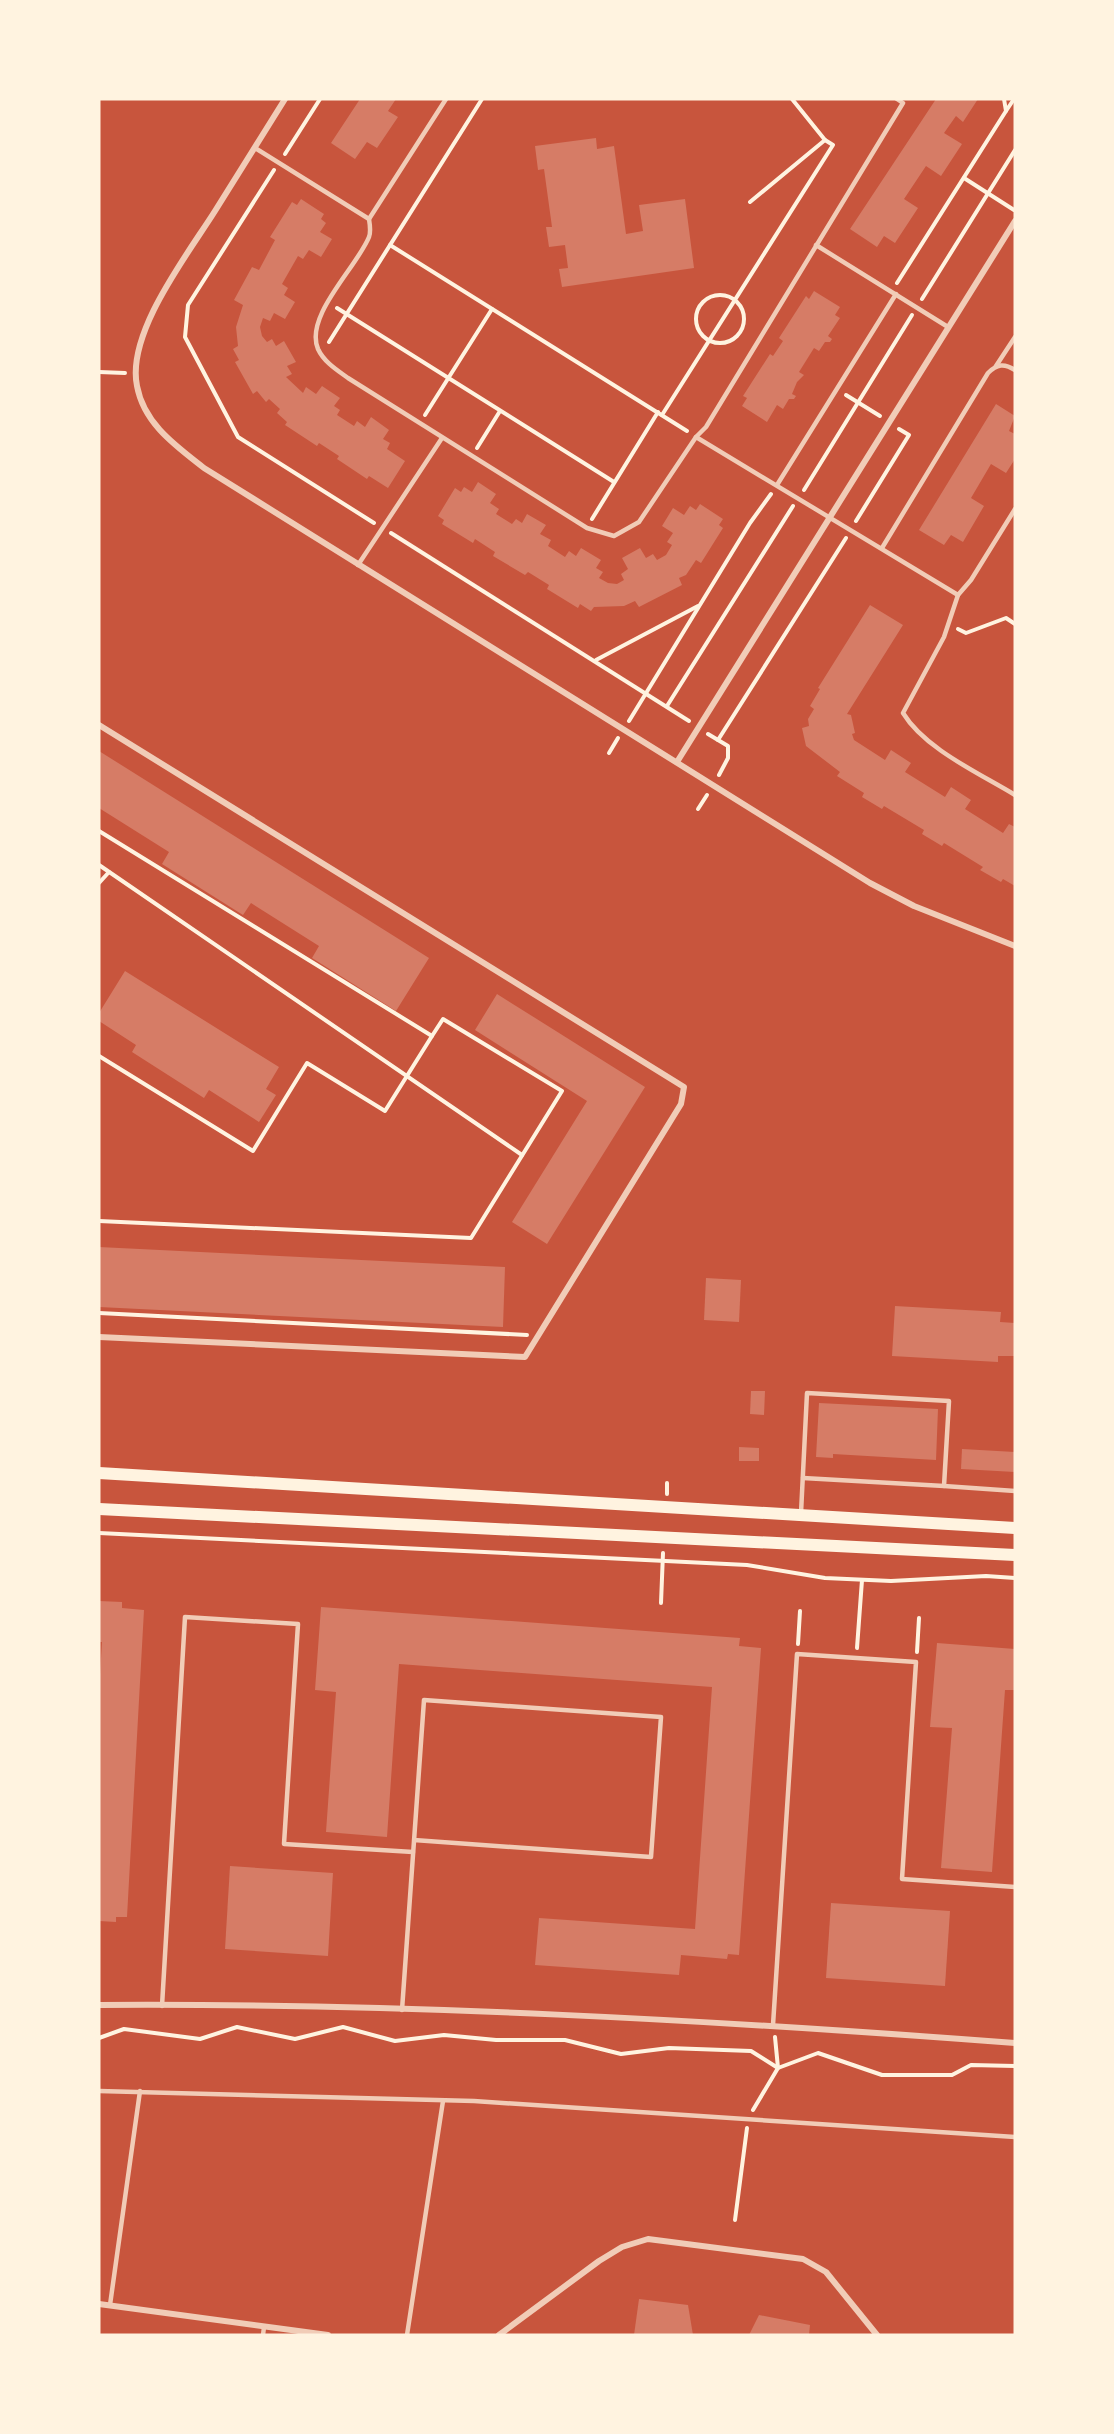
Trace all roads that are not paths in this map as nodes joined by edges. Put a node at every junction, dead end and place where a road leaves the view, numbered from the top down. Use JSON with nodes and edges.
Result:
{"nodes":[{"id":1,"x":285,"y":99,"type":"edge"},
{"id":2,"x":446,"y":99,"type":"edge"},
{"id":3,"x":897,"y":99,"type":"edge"},
{"id":4,"x":255,"y":148,"type":"junction"},
{"id":5,"x":369,"y":219,"type":"junction"},
{"id":6,"x":1015,"y":221,"type":"edge"},
{"id":7,"x":816,"y":245,"type":"junction"},
{"id":8,"x":894,"y":293,"type":"junction"},
{"id":9,"x":948,"y":327,"type":"junction"},
{"id":10,"x":1015,"y":337,"type":"edge"},
{"id":11,"x":996,"y":366,"type":"junction"},
{"id":12,"x":1015,"y":370,"type":"edge"},
{"id":13,"x":696,"y":437,"type":"junction"},
{"id":14,"x":442,"y":438,"type":"junction"},
{"id":15,"x":777,"y":485,"type":"junction"},
{"id":16,"x":1015,"y":509,"type":"edge"},
{"id":17,"x":829,"y":517,"type":"junction"},
{"id":18,"x":882,"y":548,"type":"junction"},
{"id":19,"x":358,"y":565,"type":"junction"},
{"id":20,"x":958,"y":595,"type":"junction"},
{"id":21,"x":99,"y":725,"type":"edge"},
{"id":22,"x":677,"y":762,"type":"junction"},
{"id":23,"x":1015,"y":795,"type":"edge"},
{"id":24,"x":1015,"y":946,"type":"edge"},
{"id":25,"x":99,"y":1337,"type":"edge"},
{"id":26,"x":99,"y":1473,"type":"edge"},
{"id":27,"x":803,"y":1478,"type":"junction"},
{"id":28,"x":944,"y":1486,"type":"junction"},
{"id":29,"x":1015,"y":1491,"type":"edge"},
{"id":30,"x":99,"y":1509,"type":"edge"},
{"id":31,"x":801,"y":1515,"type":"junction"},
{"id":32,"x":1015,"y":1528,"type":"edge"},
{"id":33,"x":1015,"y":1556,"type":"edge"},
{"id":34,"x":414,"y":1840,"type":"junction"},
{"id":35,"x":413,"y":1852,"type":"junction"},
{"id":36,"x":1015,"y":1887,"type":"edge"},
{"id":37,"x":99,"y":2005,"type":"edge"},
{"id":38,"x":162,"y":2006,"type":"junction"},
{"id":39,"x":402,"y":2010,"type":"junction"},
{"id":40,"x":773,"y":2025,"type":"junction"},
{"id":41,"x":1015,"y":2043,"type":"edge"},
{"id":42,"x":99,"y":2091,"type":"edge"},
{"id":43,"x":140,"y":2091,"type":"junction"},
{"id":44,"x":442,"y":2101,"type":"junction"},
{"id":45,"x":1015,"y":2138,"type":"edge"},
{"id":46,"x":99,"y":2304,"type":"edge"},
{"id":47,"x":110,"y":2305,"type":"junction"},
{"id":48,"x":264,"y":2327,"type":"junction"},
{"id":49,"x":263,"y":2335,"type":"edge"},
{"id":50,"x":328,"y":2335,"type":"edge"},
{"id":51,"x":407,"y":2335,"type":"edge"},
{"id":52,"x":499,"y":2335,"type":"edge"},
{"id":53,"x":877,"y":2335,"type":"edge"}],
"edges":[{"from":1,"to":4,"type":"street"},
{"from":2,"to":5,"type":"lane"},
{"from":3,"to":7,"type":"lane"},
{"from":4,"to":5,"type":"lane"},
{"from":4,"to":19,"type":"street"},
{"from":5,"to":14,"type":"lane"},
{"from":6,"to":9,"type":"street"},
{"from":7,"to":8,"type":"lane"},
{"from":7,"to":13,"type":"lane"},
{"from":8,"to":9,"type":"lane"},
{"from":8,"to":15,"type":"lane"},
{"from":9,"to":17,"type":"street"},
{"from":10,"to":11,"type":"lane"},
{"from":11,"to":12,"type":"lane"},
{"from":11,"to":18,"type":"lane"},
{"from":13,"to":14,"type":"lane"},
{"from":13,"to":15,"type":"lane"},
{"from":14,"to":19,"type":"lane"},
{"from":15,"to":17,"type":"lane"},
{"from":16,"to":20,"type":"lane"},
{"from":17,"to":18,"type":"lane"},
{"from":17,"to":22,"type":"street"},
{"from":18,"to":20,"type":"lane"},
{"from":19,"to":22,"type":"street"},
{"from":20,"to":23,"type":"lane"},
{"from":21,"to":25,"type":"street"},
{"from":22,"to":24,"type":"street"},
{"from":26,"to":31,"type":"main road"},
{"from":27,"to":28,"type":"lane"},
{"from":27,"to":28,"type":"lane"},
{"from":27,"to":31,"type":"lane"},
{"from":28,"to":29,"type":"lane"},
{"from":30,"to":33,"type":"main road"},
{"from":31,"to":32,"type":"main road"},
{"from":34,"to":34,"type":"lane"},
{"from":34,"to":35,"type":"lane"},
{"from":35,"to":38,"type":"lane"},
{"from":35,"to":39,"type":"lane"},
{"from":36,"to":40,"type":"lane"},
{"from":37,"to":38,"type":"street"},
{"from":38,"to":39,"type":"street"},
{"from":39,"to":40,"type":"street"},
{"from":40,"to":41,"type":"street"},
{"from":42,"to":43,"type":"lane"},
{"from":43,"to":44,"type":"lane"},
{"from":43,"to":47,"type":"lane"},
{"from":44,"to":45,"type":"lane"},
{"from":44,"to":51,"type":"lane"},
{"from":46,"to":47,"type":"street"},
{"from":47,"to":48,"type":"street"},
{"from":48,"to":49,"type":"lane"},
{"from":48,"to":50,"type":"street"},
{"from":52,"to":53,"type":"street"}]}
